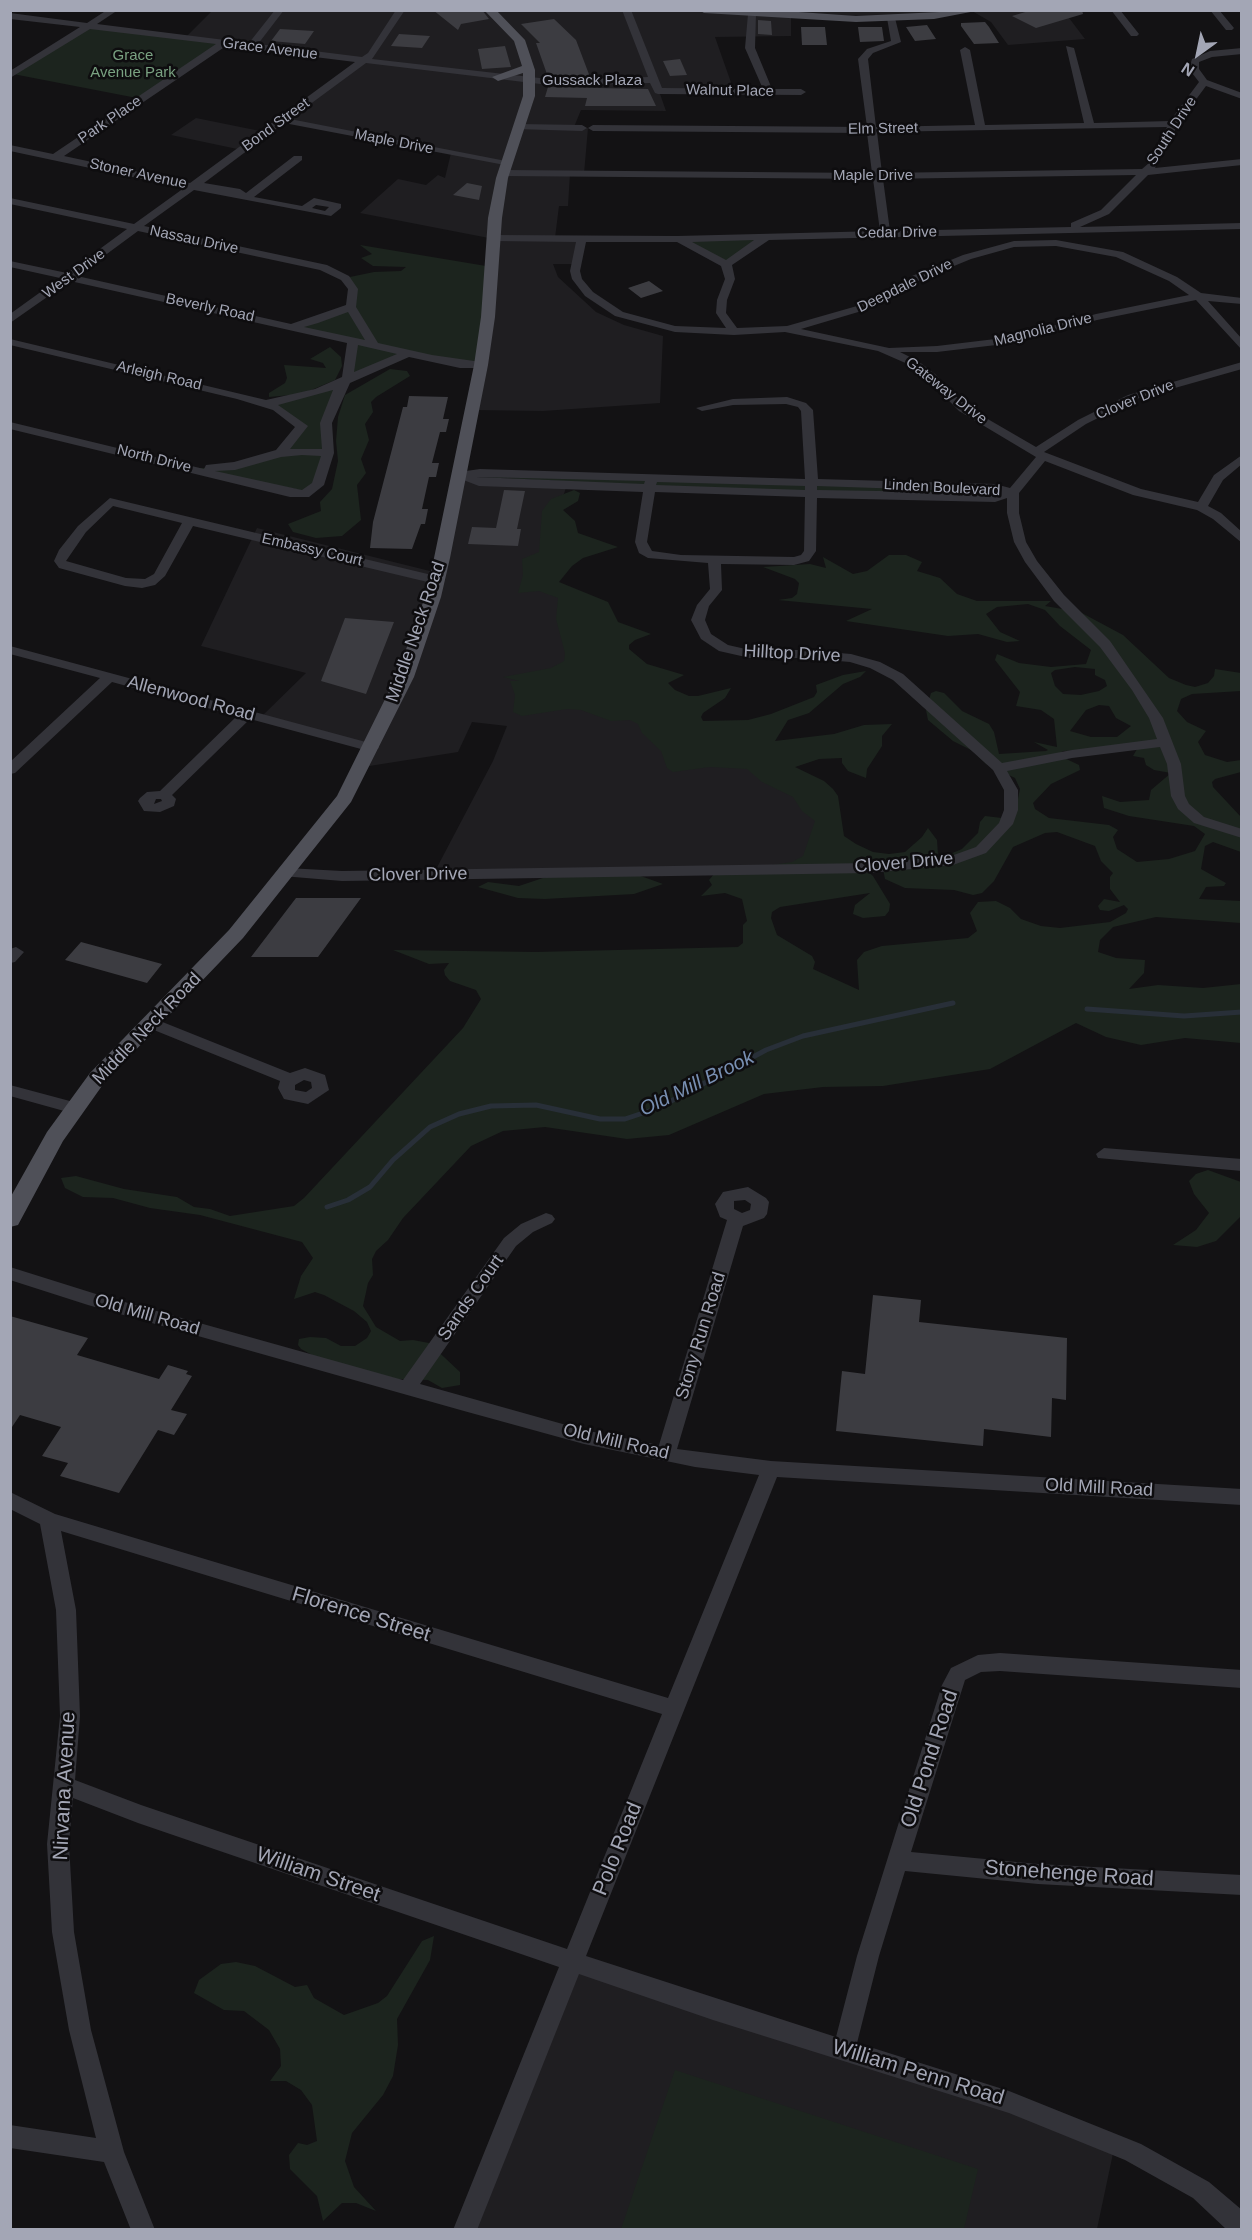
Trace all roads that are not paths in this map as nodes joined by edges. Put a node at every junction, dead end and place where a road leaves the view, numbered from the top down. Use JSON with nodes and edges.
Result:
{"nodes":[{"id":1,"x":114,"y":10,"type":"edge"},
{"id":2,"x":280,"y":10,"type":"edge"},
{"id":3,"x":401,"y":10,"type":"edge"},
{"id":4,"x":489,"y":10,"type":"edge"},
{"id":5,"x":626,"y":10,"type":"edge"},
{"id":6,"x":704,"y":10,"type":"edge"},
{"id":7,"x":976,"y":10,"type":"edge"},
{"id":8,"x":1116,"y":10,"type":"edge"},
{"id":9,"x":1214,"y":10,"type":"edge"},
{"id":10,"x":752,"y":14,"type":"junction"},
{"id":11,"x":10,"y":16,"type":"edge"},
{"id":12,"x":891,"y":18,"type":"junction"},
{"id":13,"x":89,"y":26,"type":"junction"},
{"id":14,"x":1229,"y":28,"type":"dead end"},
{"id":15,"x":1134,"y":34,"type":"dead end"},
{"id":16,"x":224,"y":43,"type":"junction"},
{"id":17,"x":252,"y":46,"type":"junction"},
{"id":18,"x":1069,"y":48,"type":"dead end"},
{"id":19,"x":965,"y":50,"type":"dead end"},
{"id":20,"x":1242,"y":51,"type":"edge"},
{"id":21,"x":363,"y":60,"type":"junction"},
{"id":22,"x":528,"y":68,"type":"junction"},
{"id":23,"x":10,"y":75,"type":"edge"},
{"id":24,"x":498,"y":77,"type":"junction"},
{"id":25,"x":655,"y":80,"type":"junction"},
{"id":26,"x":529,"y":81,"type":"junction"},
{"id":27,"x":1204,"y":82,"type":"junction"},
{"id":28,"x":769,"y":92,"type":"junction"},
{"id":29,"x":801,"y":92,"type":"dead end"},
{"id":30,"x":660,"y":95,"type":"joint"},
{"id":31,"x":1242,"y":96,"type":"edge"},
{"id":32,"x":282,"y":120,"type":"junction"},
{"id":33,"x":1173,"y":124,"type":"junction"},
{"id":34,"x":1090,"y":126,"type":"junction"},
{"id":35,"x":518,"y":127,"type":"junction"},
{"id":36,"x":981,"y":128,"type":"junction"},
{"id":37,"x":873,"y":130,"type":"junction"},
{"id":38,"x":10,"y":148,"type":"edge"},
{"id":39,"x":56,"y":157,"type":"junction"},
{"id":40,"x":298,"y":158,"type":"dead end"},
{"id":41,"x":1242,"y":162,"type":"edge"},
{"id":42,"x":505,"y":168,"type":"junction"},
{"id":43,"x":1146,"y":172,"type":"junction"},
{"id":44,"x":878,"y":176,"type":"junction"},
{"id":45,"x":194,"y":185,"type":"junction"},
{"id":46,"x":246,"y":198,"type":"junction"},
{"id":47,"x":10,"y":201,"type":"edge"},
{"id":48,"x":1112,"y":205,"type":"junction"},
{"id":49,"x":304,"y":210,"type":"dead end"},
{"id":50,"x":1242,"y":226,"type":"edge"},
{"id":51,"x":1140,"y":227,"type":"junction"},
{"id":52,"x":137,"y":228,"type":"junction"},
{"id":53,"x":1063,"y":230,"type":"junction"},
{"id":54,"x":885,"y":233,"type":"junction"},
{"id":55,"x":767,"y":237,"type":"junction"},
{"id":56,"x":1031,"y":237,"type":"junction"},
{"id":57,"x":494,"y":238,"type":"junction"},
{"id":58,"x":677,"y":238,"type":"junction"},
{"id":59,"x":580,"y":239,"type":"junction"},
{"id":60,"x":10,"y":264,"type":"edge"},
{"id":61,"x":726,"y":264,"type":"junction"},
{"id":62,"x":69,"y":277,"type":"junction"},
{"id":63,"x":1198,"y":296,"type":"junction"},
{"id":64,"x":1237,"y":302,"type":"edge"},
{"id":65,"x":1169,"y":304,"type":"junction"},
{"id":66,"x":351,"y":306,"type":"junction"},
{"id":67,"x":1216,"y":316,"type":"junction"},
{"id":68,"x":10,"y":320,"type":"edge"},
{"id":69,"x":291,"y":326,"type":"junction"},
{"id":70,"x":785,"y":329,"type":"junction"},
{"id":71,"x":734,"y":332,"type":"junction"},
{"id":72,"x":353,"y":339,"type":"junction"},
{"id":73,"x":10,"y":342,"type":"edge"},
{"id":74,"x":373,"y":344,"type":"junction"},
{"id":75,"x":1242,"y":346,"type":"edge"},
{"id":76,"x":881,"y":348,"type":"junction"},
{"id":77,"x":934,"y":349,"type":"junction"},
{"id":78,"x":409,"y":353,"type":"junction"},
{"id":79,"x":908,"y":360,"type":"junction"},
{"id":80,"x":481,"y":365,"type":"junction"},
{"id":81,"x":1242,"y":365,"type":"edge"},
{"id":82,"x":348,"y":378,"type":"junction"},
{"id":83,"x":265,"y":404,"type":"junction"},
{"id":84,"x":702,"y":408,"type":"dead end"},
{"id":85,"x":326,"y":423,"type":"junction"},
{"id":86,"x":10,"y":424,"type":"edge"},
{"id":87,"x":302,"y":426,"type":"junction"},
{"id":88,"x":280,"y":453,"type":"junction"},
{"id":89,"x":328,"y":453,"type":"junction"},
{"id":90,"x":1040,"y":454,"type":"junction"},
{"id":91,"x":1242,"y":458,"type":"edge"},
{"id":92,"x":191,"y":468,"type":"junction"},
{"id":93,"x":459,"y":476,"type":"junction"},
{"id":94,"x":650,"y":484,"type":"junction"},
{"id":95,"x":812,"y":489,"type":"junction"},
{"id":96,"x":1013,"y":493,"type":"junction"},
{"id":97,"x":1201,"y":507,"type":"junction"},
{"id":98,"x":189,"y":521,"type":"junction"},
{"id":99,"x":1242,"y":539,"type":"edge"},
{"id":100,"x":714,"y":560,"type":"junction"},
{"id":101,"x":436,"y":579,"type":"junction"},
{"id":102,"x":10,"y":650,"type":"edge"},
{"id":103,"x":109,"y":677,"type":"junction"},
{"id":104,"x":247,"y":714,"type":"junction"},
{"id":105,"x":1164,"y":742,"type":"junction"},
{"id":106,"x":372,"y":748,"type":"junction"},
{"id":107,"x":999,"y":768,"type":"junction"},
{"id":108,"x":10,"y":770,"type":"edge"},
{"id":109,"x":164,"y":795,"type":"dead end"},
{"id":110,"x":1242,"y":834,"type":"edge"},
{"id":111,"x":287,"y":873,"type":"junction"},
{"id":112,"x":150,"y":1022,"type":"junction"},
{"id":113,"x":290,"y":1079,"type":"dead end"},
{"id":114,"x":10,"y":1090,"type":"edge"},
{"id":115,"x":75,"y":1108,"type":"junction"},
{"id":116,"x":1104,"y":1154,"type":"dead end"},
{"id":117,"x":1242,"y":1165,"type":"edge"},
{"id":118,"x":10,"y":1219,"type":"edge"},
{"id":119,"x":546,"y":1219,"type":"dead end"},
{"id":120,"x":736,"y":1219,"type":"dead end"},
{"id":121,"x":10,"y":1273,"type":"edge"},
{"id":122,"x":407,"y":1388,"type":"junction"},
{"id":123,"x":666,"y":1454,"type":"junction"},
{"id":124,"x":771,"y":1469,"type":"junction"},
{"id":125,"x":1242,"y":1497,"type":"edge"},
{"id":126,"x":10,"y":1500,"type":"edge"},
{"id":127,"x":49,"y":1520,"type":"junction"},
{"id":128,"x":1242,"y":1679,"type":"edge"},
{"id":129,"x":674,"y":1709,"type":"junction"},
{"id":130,"x":64,"y":1785,"type":"junction"},
{"id":131,"x":898,"y":1860,"type":"junction"},
{"id":132,"x":1242,"y":1885,"type":"edge"},
{"id":133,"x":573,"y":1960,"type":"junction"},
{"id":134,"x":844,"y":2050,"type":"junction"},
{"id":135,"x":10,"y":2136,"type":"edge"},
{"id":136,"x":112,"y":2152,"type":"junction"},
{"id":137,"x":1242,"y":2227,"type":"edge"},
{"id":138,"x":143,"y":2229,"type":"edge"},
{"id":139,"x":465,"y":2229,"type":"edge"}],
"edges":[{"from":1,"to":13,"type":"street"},
{"from":2,"to":17,"type":"street"},
{"from":3,"to":21,"type":"street","name":"Bond Street"},
{"from":4,"to":22,"type":"main road","name":"Middle Neck Road"},
{"from":5,"to":25,"type":"street","name":"Gussack Plaza"},
{"from":6,"to":10,"type":"main road"},
{"from":7,"to":12,"type":"main road"},
{"from":8,"to":15,"type":"street"},
{"from":9,"to":14,"type":"street"},
{"from":10,"to":12,"type":"main road"},
{"from":10,"to":28,"type":"street"},
{"from":11,"to":13,"type":"street","name":"Grace Avenue"},
{"from":12,"to":37,"type":"street"},
{"from":13,"to":16,"type":"street","name":"Grace Avenue"},
{"from":13,"to":23,"type":"street"},
{"from":16,"to":17,"type":"street","name":"Grace Avenue"},
{"from":16,"to":39,"type":"street","name":"Park Place"},
{"from":17,"to":21,"type":"street","name":"Grace Avenue"},
{"from":18,"to":34,"type":"street"},
{"from":19,"to":36,"type":"street"},
{"from":20,"to":27,"type":"street","name":"South Drive"},
{"from":21,"to":24,"type":"street","name":"Grace Avenue"},
{"from":21,"to":32,"type":"street","name":"Bond Street"},
{"from":22,"to":24,"type":"main road"},
{"from":22,"to":26,"type":"main road","name":"Middle Neck Road"},
{"from":24,"to":26,"type":"street","name":"Grace Avenue"},
{"from":25,"to":26,"type":"street","name":"Gussack Plaza"},
{"from":25,"to":30,"type":"street","name":"Gussack Plaza"},
{"from":26,"to":35,"type":"main road","name":"Middle Neck Road"},
{"from":27,"to":31,"type":"street"},
{"from":27,"to":33,"type":"street","name":"South Drive"},
{"from":28,"to":29,"type":"street","name":"Walnut Place"},
{"from":28,"to":30,"type":"street","name":"Walnut Place"},
{"from":32,"to":42,"type":"street","name":"Maple Drive"},
{"from":32,"to":45,"type":"street","name":"Bond Street"},
{"from":33,"to":34,"type":"street","name":"Elm Street"},
{"from":33,"to":43,"type":"street","name":"South Drive"},
{"from":34,"to":36,"type":"street","name":"Elm Street"},
{"from":35,"to":37,"type":"street","name":"Elm Street"},
{"from":35,"to":42,"type":"main road","name":"Middle Neck Road"},
{"from":36,"to":37,"type":"street","name":"Elm Street"},
{"from":37,"to":44,"type":"street"},
{"from":38,"to":39,"type":"street","name":"Stoner Avenue"},
{"from":39,"to":45,"type":"street","name":"Stoner Avenue"},
{"from":40,"to":46,"type":"street"},
{"from":41,"to":43,"type":"street","name":"Maple Drive"},
{"from":42,"to":44,"type":"street","name":"Maple Drive"},
{"from":42,"to":57,"type":"main road","name":"Middle Neck Road"},
{"from":43,"to":44,"type":"street","name":"Maple Drive"},
{"from":43,"to":48,"type":"street","name":"South Drive"},
{"from":44,"to":54,"type":"street"},
{"from":45,"to":46,"type":"street","name":"Stoner Avenue"},
{"from":45,"to":52,"type":"street","name":"Bond Street"},
{"from":46,"to":49,"type":"street","name":"Stoner Avenue"},
{"from":47,"to":52,"type":"street","name":"Nassau Drive"},
{"from":48,"to":51,"type":"street"},
{"from":48,"to":53,"type":"street","name":"South Drive"},
{"from":50,"to":51,"type":"street","name":"Cedar Drive"},
{"from":51,"to":53,"type":"street","name":"Cedar Drive"},
{"from":52,"to":62,"type":"street","name":"West Drive"},
{"from":52,"to":66,"type":"street","name":"Nassau Drive"},
{"from":53,"to":56,"type":"street","name":"Cedar Drive"},
{"from":54,"to":55,"type":"street","name":"Cedar Drive"},
{"from":54,"to":56,"type":"street","name":"Cedar Drive"},
{"from":55,"to":58,"type":"street","name":"Cedar Drive"},
{"from":55,"to":61,"type":"street"},
{"from":56,"to":63,"type":"street","name":"Deepdale Drive"},
{"from":56,"to":70,"type":"street","name":"Deepdale Drive"},
{"from":57,"to":59,"type":"street","name":"Cedar Drive"},
{"from":57,"to":80,"type":"main road","name":"Middle Neck Road"},
{"from":58,"to":59,"type":"street","name":"Cedar Drive"},
{"from":58,"to":61,"type":"street"},
{"from":59,"to":71,"type":"street","name":"Gateway Drive"},
{"from":60,"to":62,"type":"street","name":"Beverly Road"},
{"from":61,"to":71,"type":"street"},
{"from":62,"to":68,"type":"street","name":"West Drive"},
{"from":62,"to":69,"type":"street","name":"Beverly Road"},
{"from":63,"to":64,"type":"street","name":"Magnolia Drive"},
{"from":63,"to":65,"type":"street","name":"Magnolia Drive"},
{"from":63,"to":67,"type":"street","name":"Deepdale Drive"},
{"from":64,"to":67,"type":"street","name":"Magnolia Drive"},
{"from":65,"to":67,"type":"street","name":"Magnolia Drive"},
{"from":65,"to":77,"type":"street","name":"Magnolia Drive"},
{"from":66,"to":69,"type":"street"},
{"from":66,"to":74,"type":"street","name":"Nassau Drive"},
{"from":67,"to":75,"type":"street","name":"Deepdale Drive"},
{"from":69,"to":72,"type":"street","name":"Beverly Road"},
{"from":70,"to":71,"type":"street","name":"Gateway Drive"},
{"from":70,"to":76,"type":"street","name":"Gateway Drive"},
{"from":72,"to":74,"type":"street","name":"Beverly Road"},
{"from":72,"to":82,"type":"street"},
{"from":73,"to":83,"type":"street","name":"Arleigh Road"},
{"from":74,"to":78,"type":"street","name":"Beverly Road"},
{"from":76,"to":77,"type":"street","name":"Magnolia Drive"},
{"from":76,"to":79,"type":"street","name":"Gateway Drive"},
{"from":77,"to":79,"type":"street"},
{"from":78,"to":80,"type":"street","name":"Beverly Road"},
{"from":78,"to":82,"type":"street"},
{"from":79,"to":90,"type":"street","name":"Gateway Drive"},
{"from":80,"to":93,"type":"main road","name":"Middle Neck Road"},
{"from":81,"to":90,"type":"street","name":"Clover Drive"},
{"from":82,"to":83,"type":"street"},
{"from":82,"to":85,"type":"street"},
{"from":83,"to":87,"type":"street","name":"Arleigh Road"},
{"from":84,"to":95,"type":"street"},
{"from":85,"to":87,"type":"street"},
{"from":85,"to":89,"type":"street"},
{"from":86,"to":92,"type":"street","name":"North Drive"},
{"from":87,"to":88,"type":"street"},
{"from":88,"to":89,"type":"street"},
{"from":88,"to":92,"type":"street"},
{"from":89,"to":92,"type":"street","name":"North Drive"},
{"from":90,"to":96,"type":"street","name":"Clover Drive"},
{"from":90,"to":97,"type":"street","name":"Gateway Drive"},
{"from":91,"to":97,"type":"street"},
{"from":93,"to":94,"type":"street","name":"Linden Boulevard"},
{"from":93,"to":101,"type":"main road","name":"Middle Neck Road"},
{"from":94,"to":95,"type":"street","name":"Linden Boulevard"},
{"from":94,"to":100,"type":"street"},
{"from":95,"to":96,"type":"street","name":"Linden Boulevard"},
{"from":95,"to":100,"type":"street"},
{"from":96,"to":105,"type":"street"},
{"from":97,"to":99,"type":"street","name":"Gateway Drive"},
{"from":98,"to":98,"type":"street","name":"Embassy Court"},
{"from":98,"to":101,"type":"street","name":"Embassy Court"},
{"from":100,"to":107,"type":"street","name":"Hilltop Drive"},
{"from":101,"to":106,"type":"main road","name":"Middle Neck Road"},
{"from":102,"to":103,"type":"street","name":"Allenwood Road"},
{"from":103,"to":104,"type":"street","name":"Allenwood Road"},
{"from":103,"to":108,"type":"street"},
{"from":104,"to":106,"type":"street","name":"Allenwood Road"},
{"from":104,"to":109,"type":"street"},
{"from":105,"to":107,"type":"street"},
{"from":105,"to":110,"type":"street"},
{"from":106,"to":111,"type":"main road","name":"Middle Neck Road"},
{"from":107,"to":111,"type":"street","name":"Clover Drive"},
{"from":111,"to":112,"type":"main road","name":"Middle Neck Road"},
{"from":112,"to":113,"type":"street"},
{"from":112,"to":115,"type":"main road","name":"Middle Neck Road"},
{"from":114,"to":115,"type":"street"},
{"from":115,"to":118,"type":"main road","name":"Middle Neck Road"},
{"from":116,"to":117,"type":"street"},
{"from":119,"to":122,"type":"street","name":"Sands Court"},
{"from":120,"to":123,"type":"street","name":"Stony Run Road"},
{"from":121,"to":122,"type":"street","name":"Old Mill Road"},
{"from":122,"to":123,"type":"street","name":"Old Mill Road"},
{"from":123,"to":124,"type":"street","name":"Old Mill Road"},
{"from":124,"to":125,"type":"street","name":"Old Mill Road"},
{"from":124,"to":129,"type":"street","name":"Polo Road"},
{"from":126,"to":127,"type":"street"},
{"from":127,"to":129,"type":"street","name":"Florence Street"},
{"from":127,"to":130,"type":"street","name":"Nirvana Avenue"},
{"from":128,"to":131,"type":"street","name":"Old Pond Road"},
{"from":129,"to":133,"type":"street","name":"Polo Road"},
{"from":130,"to":133,"type":"street","name":"William Street"},
{"from":130,"to":136,"type":"street","name":"Nirvana Avenue"},
{"from":131,"to":132,"type":"street","name":"Stonehenge Road"},
{"from":131,"to":134,"type":"street","name":"Old Pond Road"},
{"from":133,"to":134,"type":"street","name":"William Penn Road"},
{"from":133,"to":139,"type":"street","name":"Polo Road"},
{"from":134,"to":137,"type":"street","name":"William Penn Road"},
{"from":135,"to":136,"type":"street"},
{"from":136,"to":138,"type":"street","name":"Nirvana Avenue"}]}
